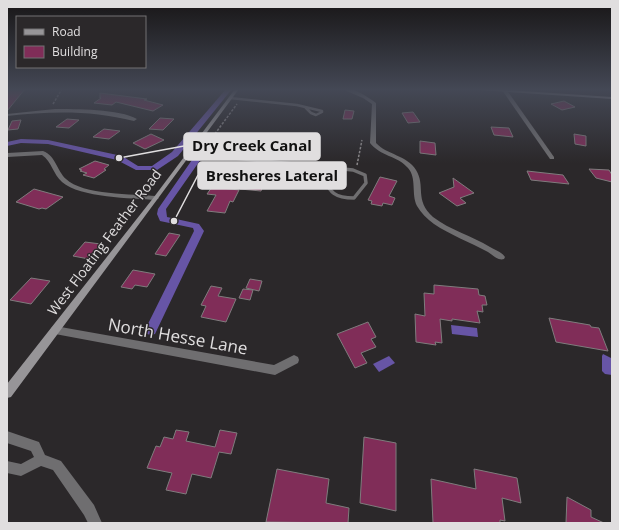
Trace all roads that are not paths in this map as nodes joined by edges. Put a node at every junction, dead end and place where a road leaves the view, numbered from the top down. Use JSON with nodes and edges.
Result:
{"nodes":[{"id":1,"x":20,"y":114,"type":"edge"},
{"id":2,"x":111,"y":114,"type":"edge"},
{"id":3,"x":218,"y":114,"type":"edge"},
{"id":4,"x":374,"y":114,"type":"edge"},
{"id":5,"x":521,"y":114,"type":"edge"},
{"id":6,"x":7,"y":115,"type":"edge"},
{"id":7,"x":134,"y":119,"type":"dead end"},
{"id":8,"x":188,"y":154,"type":"junction"},
{"id":9,"x":7,"y":155,"type":"edge"},
{"id":10,"x":552,"y":158,"type":"dead end"},
{"id":11,"x":316,"y":167,"type":"junction"},
{"id":12,"x":156,"y":198,"type":"junction"},
{"id":13,"x":501,"y":256,"type":"dead end"},
{"id":14,"x":55,"y":330,"type":"junction"},
{"id":15,"x":294,"y":360,"type":"dead end"},
{"id":16,"x":7,"y":393,"type":"edge"},
{"id":17,"x":7,"y":437,"type":"edge"},
{"id":18,"x":41,"y":460,"type":"junction"},
{"id":19,"x":7,"y":467,"type":"edge"},
{"id":20,"x":95,"y":523,"type":"edge"}],
"edges":[{"from":1,"to":6,"type":"street"},
{"from":2,"to":7,"type":"street"},
{"from":3,"to":8,"type":"main road","name":"West Floating Feather Road"},
{"from":4,"to":13,"type":"street"},
{"from":5,"to":10,"type":"street"},
{"from":8,"to":11,"type":"lane"},
{"from":8,"to":12,"type":"main road","name":"West Floating Feather Road"},
{"from":9,"to":12,"type":"street"},
{"from":11,"to":11,"type":"lane"},
{"from":12,"to":14,"type":"main road","name":"West Floating Feather Road"},
{"from":14,"to":15,"type":"street","name":"North Hesse Lane"},
{"from":14,"to":16,"type":"main road","name":"West Floating Feather Road"},
{"from":17,"to":18,"type":"street"},
{"from":18,"to":19,"type":"street"},
{"from":18,"to":20,"type":"street"}]}
